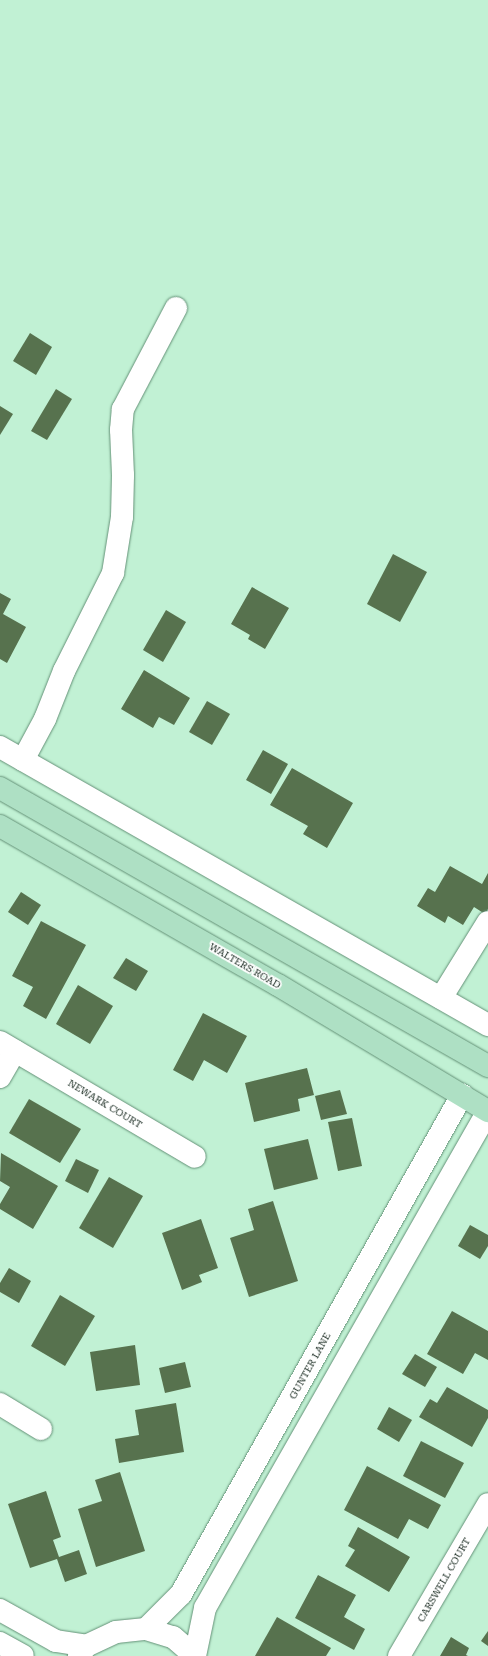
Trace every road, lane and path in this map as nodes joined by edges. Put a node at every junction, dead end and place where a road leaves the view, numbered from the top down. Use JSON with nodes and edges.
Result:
{"nodes":[{"id":1,"x":176,"y":308,"type":"dead end"},
{"id":2,"x":0,"y":747,"type":"edge"},
{"id":3,"x":23,"y":760,"type":"junction"},
{"id":4,"x":0,"y":788,"type":"edge"},
{"id":5,"x":0,"y":826,"type":"edge"},
{"id":6,"x":488,"y":922,"type":"edge"},
{"id":7,"x":441,"y":998,"type":"junction"},
{"id":8,"x":488,"y":1025,"type":"edge"},
{"id":9,"x":7,"y":1046,"type":"edge"},
{"id":10,"x":488,"y":1066,"type":"edge"},
{"id":11,"x":0,"y":1077,"type":"edge"},
{"id":12,"x":462,"y":1095,"type":"junction"},
{"id":13,"x":488,"y":1111,"type":"edge"},
{"id":14,"x":195,"y":1158,"type":"dead end"},
{"id":15,"x":0,"y":1404,"type":"edge"},
{"id":16,"x":41,"y":1429,"type":"dead end"},
{"id":17,"x":488,"y":1504,"type":"edge"},
{"id":18,"x":0,"y":1610,"type":"edge"},
{"id":19,"x":146,"y":1629,"type":"junction"},
{"id":20,"x":0,"y":1643,"type":"edge"},
{"id":21,"x":83,"y":1651,"type":"edge"},
{"id":22,"x":23,"y":1656,"type":"edge"},
{"id":23,"x":195,"y":1656,"type":"edge"},
{"id":24,"x":399,"y":1656,"type":"edge"}],
"edges":[{"from":1,"to":3,"type":"street"},
{"from":2,"to":3,"type":"street"},
{"from":3,"to":7,"type":"street"},
{"from":4,"to":10,"type":"main road"},
{"from":5,"to":12,"type":"main road","name":"WALTERS ROAD"},
{"from":6,"to":7,"type":"street"},
{"from":7,"to":8,"type":"street"},
{"from":9,"to":11,"type":"street"},
{"from":9,"to":14,"type":"street","name":"NEWARK COURT"},
{"from":12,"to":13,"type":"main road","name":"WALTERS ROAD"},
{"from":12,"to":19,"type":"street","name":"GUNTER LANE"},
{"from":13,"to":23,"type":"street"},
{"from":15,"to":16,"type":"street"},
{"from":17,"to":24,"type":"street","name":"CARSWELL COURT"},
{"from":18,"to":21,"type":"street"},
{"from":19,"to":21,"type":"street"},
{"from":19,"to":23,"type":"street"},
{"from":20,"to":22,"type":"street"}]}
